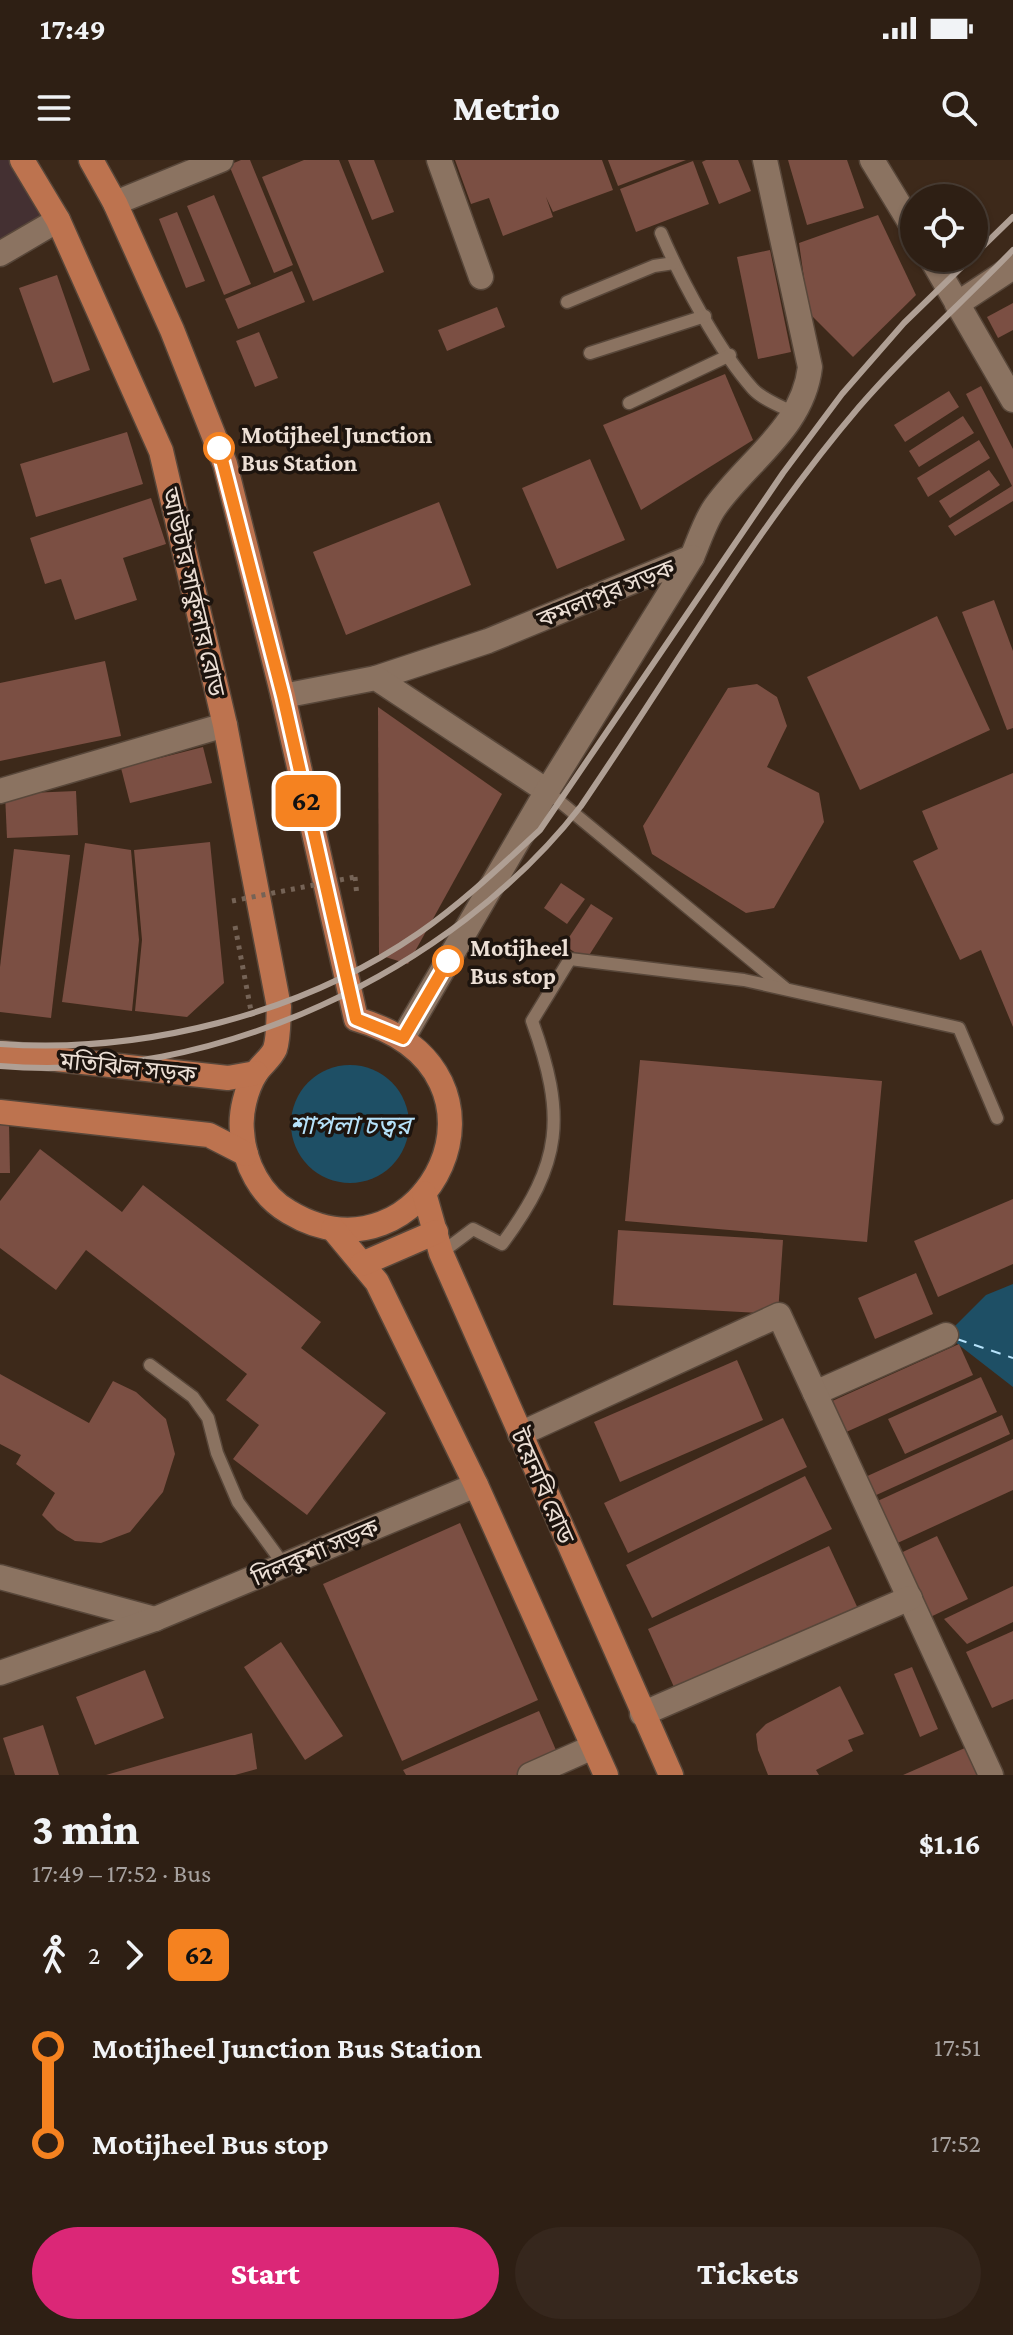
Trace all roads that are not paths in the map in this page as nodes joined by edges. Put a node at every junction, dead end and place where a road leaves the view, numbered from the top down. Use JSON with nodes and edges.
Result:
{"nodes":[{"id":1,"x":22,"y":160,"type":"edge"},
{"id":2,"x":91,"y":160,"type":"edge"},
{"id":3,"x":221,"y":160,"type":"edge"},
{"id":4,"x":439,"y":160,"type":"edge"},
{"id":5,"x":765,"y":160,"type":"edge"},
{"id":6,"x":872,"y":160,"type":"edge"},
{"id":7,"x":115,"y":203,"type":"junction"},
{"id":8,"x":900,"y":206,"type":"edge"},
{"id":9,"x":58,"y":220,"type":"junction"},
{"id":10,"x":661,"y":233,"type":"dead end"},
{"id":11,"x":0,"y":254,"type":"edge"},
{"id":12,"x":674,"y":263,"type":"junction"},
{"id":13,"x":1013,"y":267,"type":"edge"},
{"id":14,"x":939,"y":272,"type":"edge"},
{"id":15,"x":481,"y":277,"type":"dead end"},
{"id":16,"x":567,"y":302,"type":"dead end"},
{"id":17,"x":957,"y":304,"type":"junction"},
{"id":18,"x":705,"y":316,"type":"junction"},
{"id":19,"x":590,"y":353,"type":"dead end"},
{"id":20,"x":730,"y":355,"type":"junction"},
{"id":21,"x":1013,"y":400,"type":"edge"},
{"id":22,"x":629,"y":403,"type":"dead end"},
{"id":23,"x":796,"y":414,"type":"junction"},
{"id":24,"x":692,"y":557,"type":"junction"},
{"id":25,"x":376,"y":678,"type":"junction"},
{"id":26,"x":283,"y":696,"type":"junction"},
{"id":27,"x":225,"y":725,"type":"junction"},
{"id":28,"x":547,"y":791,"type":"junction"},
{"id":29,"x":0,"y":792,"type":"edge"},
{"id":30,"x":787,"y":989,"type":"junction"},
{"id":31,"x":403,"y":1038,"type":"junction"},
{"id":32,"x":0,"y":1053,"type":"edge"},
{"id":33,"x":256,"y":1073,"type":"junction"},
{"id":34,"x":0,"y":1112,"type":"edge"},
{"id":35,"x":997,"y":1118,"type":"dead end"},
{"id":36,"x":246,"y":1154,"type":"junction"},
{"id":37,"x":424,"y":1193,"type":"junction"},
{"id":38,"x":333,"y":1229,"type":"junction"},
{"id":39,"x":439,"y":1242,"type":"junction"},
{"id":40,"x":362,"y":1264,"type":"junction"},
{"id":41,"x":946,"y":1335,"type":"dead end"},
{"id":42,"x":150,"y":1365,"type":"dead end"},
{"id":43,"x":815,"y":1393,"type":"junction"},
{"id":44,"x":520,"y":1434,"type":"junction"},
{"id":45,"x":476,"y":1485,"type":"junction"},
{"id":46,"x":284,"y":1565,"type":"junction"},
{"id":47,"x":0,"y":1577,"type":"edge"},
{"id":48,"x":910,"y":1598,"type":"junction"},
{"id":49,"x":155,"y":1619,"type":"junction"},
{"id":50,"x":0,"y":1673,"type":"edge"},
{"id":51,"x":642,"y":1714,"type":"junction"},
{"id":52,"x":593,"y":1747,"type":"junction"},
{"id":53,"x":530,"y":1775,"type":"edge"},
{"id":54,"x":606,"y":1775,"type":"edge"},
{"id":55,"x":671,"y":1775,"type":"edge"},
{"id":56,"x":991,"y":1775,"type":"edge"}],
"edges":[{"from":1,"to":9,"type":"main road","name":"আউটার সার্কুলার রোড"},
{"from":2,"to":7,"type":"main road"},
{"from":3,"to":7,"type":"street"},
{"from":4,"to":15,"type":"street"},
{"from":5,"to":23,"type":"street","name":"কমলাপুর সড়ক"},
{"from":6,"to":8,"type":"street"},
{"from":7,"to":26,"type":"main road"},
{"from":9,"to":11,"type":"street"},
{"from":9,"to":27,"type":"main road","name":"আউটার সার্কুলার রোড"},
{"from":10,"to":12,"type":"lane"},
{"from":12,"to":16,"type":"lane"},
{"from":12,"to":18,"type":"lane"},
{"from":13,"to":17,"type":"street"},
{"from":14,"to":17,"type":"street"},
{"from":17,"to":21,"type":"street"},
{"from":18,"to":19,"type":"lane"},
{"from":18,"to":20,"type":"lane"},
{"from":20,"to":22,"type":"lane"},
{"from":20,"to":23,"type":"lane"},
{"from":23,"to":24,"type":"street","name":"কমলাপুর সড়ক"},
{"from":24,"to":25,"type":"street","name":"কমলাপুর সড়ক"},
{"from":24,"to":28,"type":"street"},
{"from":25,"to":26,"type":"street","name":"কমলাপুর সড়ক"},
{"from":25,"to":28,"type":"street"},
{"from":26,"to":31,"type":"main road"},
{"from":27,"to":29,"type":"street"},
{"from":27,"to":33,"type":"main road","name":"আউটার সার্কুলার রোড"},
{"from":28,"to":30,"type":"lane"},
{"from":28,"to":31,"type":"street"},
{"from":30,"to":35,"type":"lane"},
{"from":30,"to":39,"type":"lane"},
{"from":31,"to":37,"type":"main road"},
{"from":32,"to":33,"type":"main road","name":"মতিঝিল সড়ক"},
{"from":33,"to":36,"type":"main road"},
{"from":34,"to":36,"type":"main road"},
{"from":36,"to":38,"type":"main road"},
{"from":37,"to":38,"type":"main road"},
{"from":37,"to":39,"type":"main road","name":"টয়েনবি রোড"},
{"from":38,"to":40,"type":"main road"},
{"from":39,"to":40,"type":"main road"},
{"from":39,"to":44,"type":"main road","name":"টয়েনবি রোড"},
{"from":40,"to":45,"type":"main road"},
{"from":41,"to":43,"type":"street"},
{"from":42,"to":46,"type":"lane"},
{"from":43,"to":44,"type":"street"},
{"from":43,"to":48,"type":"street"},
{"from":44,"to":51,"type":"main road","name":"টয়েনবি রোড"},
{"from":45,"to":46,"type":"street","name":"দিলকুশা সড়ক"},
{"from":45,"to":52,"type":"main road"},
{"from":46,"to":49,"type":"street","name":"দিলকুশা সড়ক"},
{"from":47,"to":49,"type":"street"},
{"from":48,"to":51,"type":"street"},
{"from":48,"to":56,"type":"street"},
{"from":49,"to":50,"type":"street","name":"দিলকুশা সড়ক"},
{"from":51,"to":55,"type":"main road","name":"টয়েনবি রোড"},
{"from":52,"to":53,"type":"street"},
{"from":52,"to":54,"type":"main road"}]}
